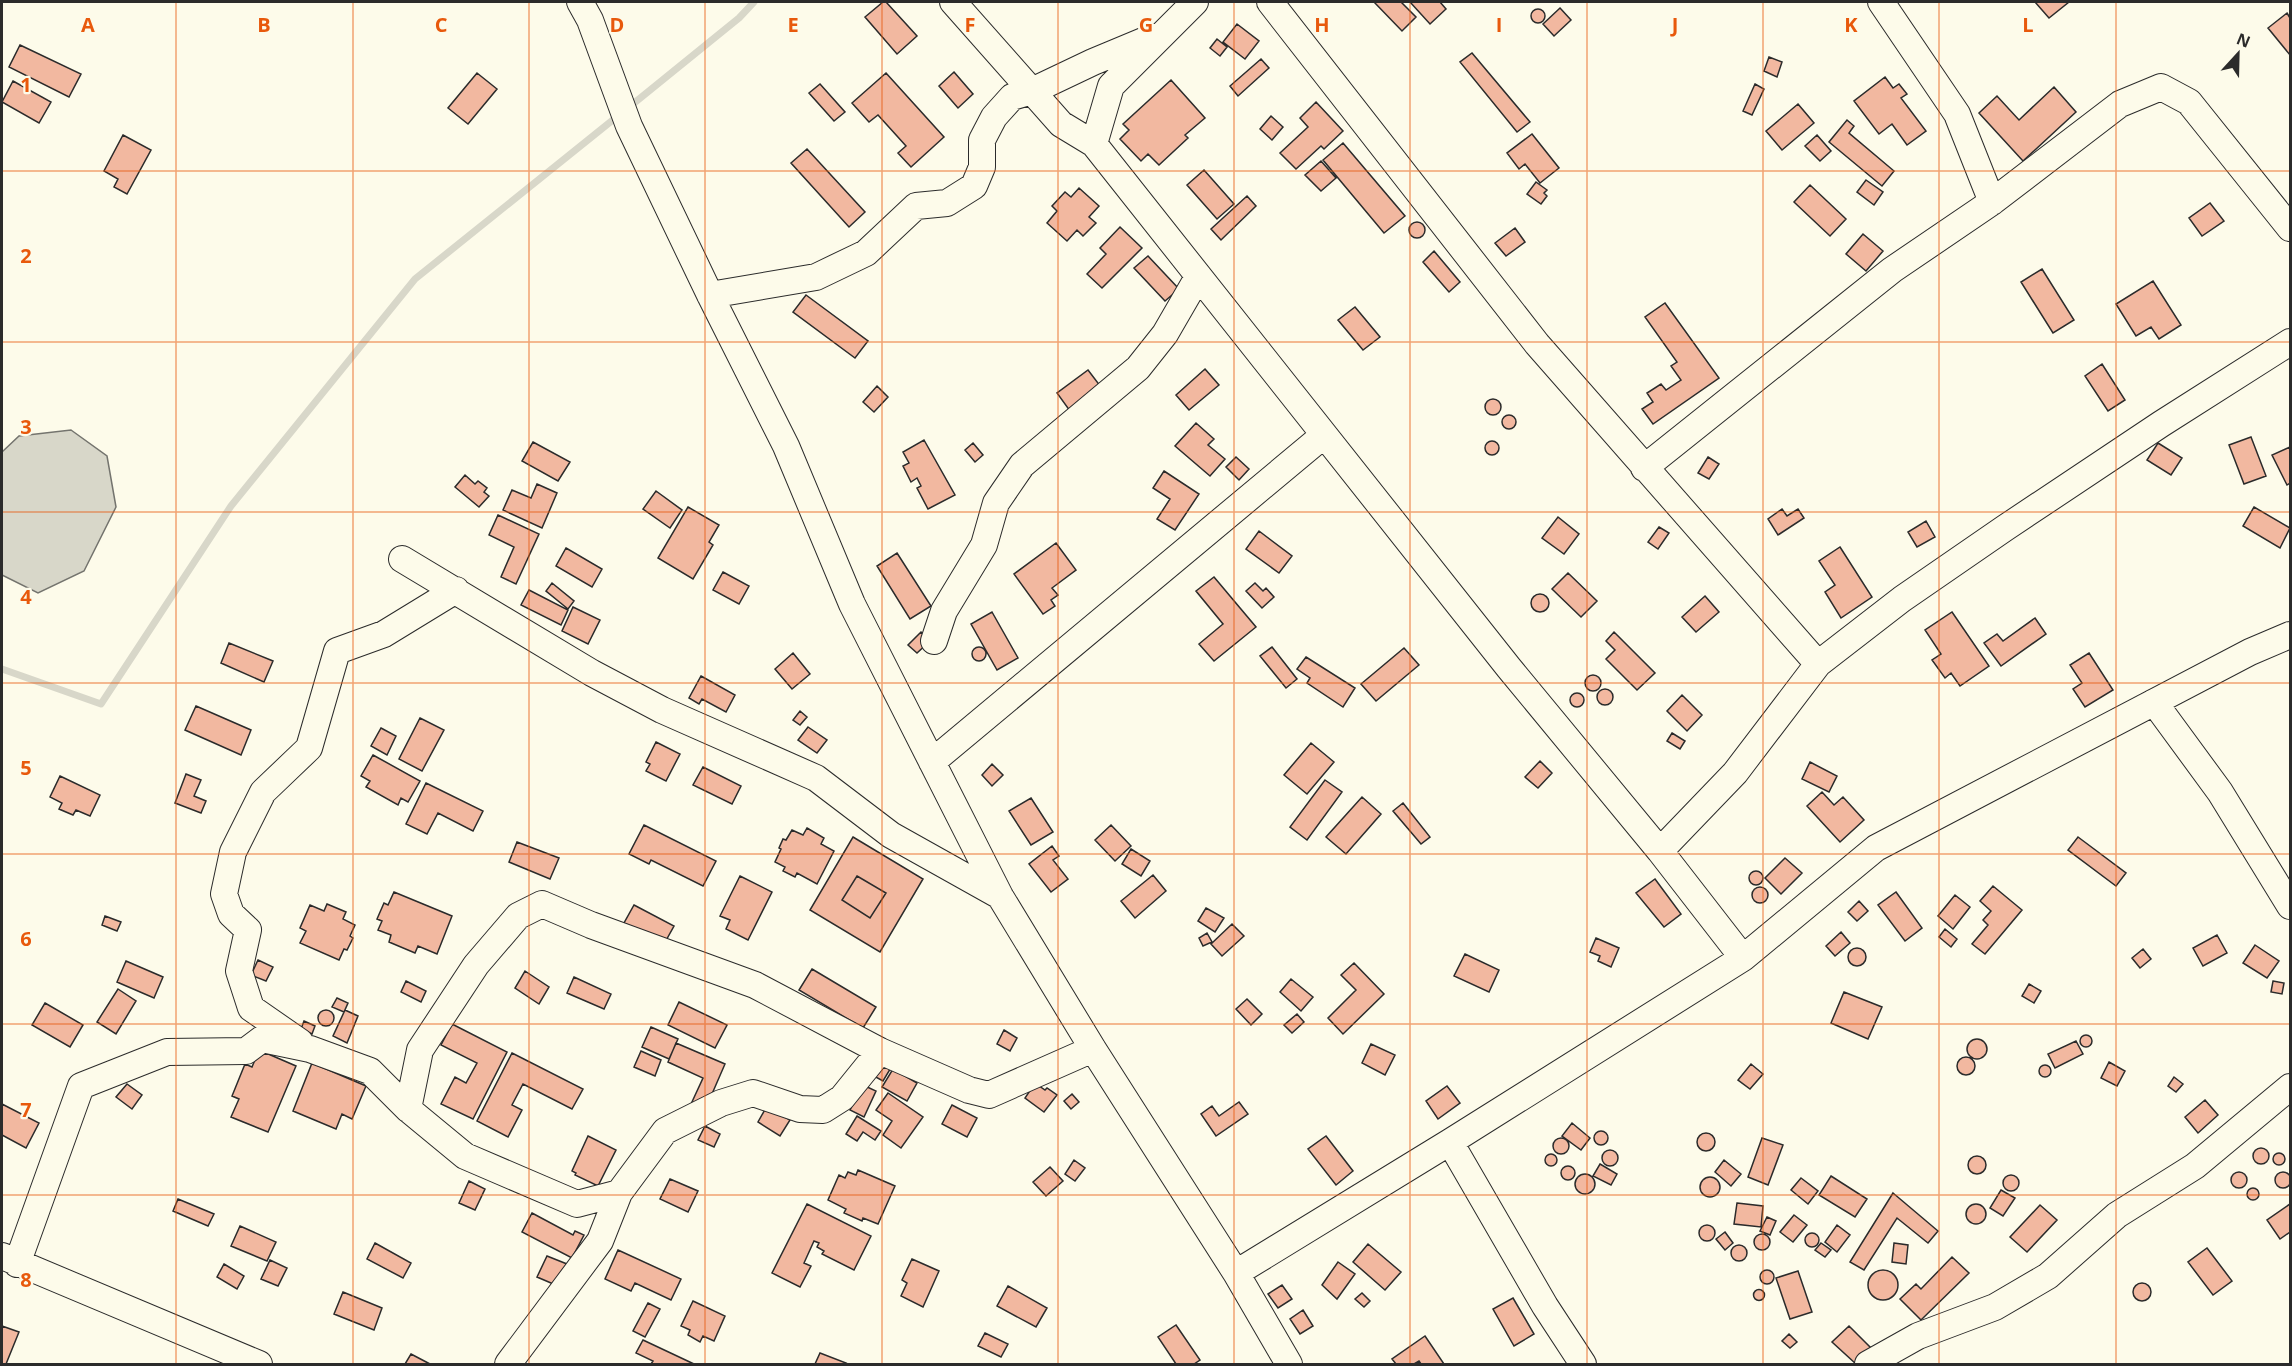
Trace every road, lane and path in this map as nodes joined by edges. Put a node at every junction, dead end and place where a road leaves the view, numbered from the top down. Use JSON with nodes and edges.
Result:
{"nodes":[{"id":1,"x":580,"y":2,"type":"edge"},
{"id":2,"x":953,"y":2,"type":"edge"},
{"id":3,"x":1196,"y":2,"type":"edge"},
{"id":4,"x":1270,"y":2,"type":"edge"},
{"id":5,"x":1881,"y":2,"type":"edge"},
{"id":6,"x":1164,"y":33,"type":"junction"},
{"id":7,"x":1032,"y":91,"type":"junction"},
{"id":8,"x":1094,"y":144,"type":"junction"},
{"id":9,"x":1992,"y":202,"type":"junction"},
{"id":10,"x":2290,"y":228,"type":"edge"},
{"id":11,"x":1198,"y":277,"type":"junction"},
{"id":12,"x":710,"y":295,"type":"junction"},
{"id":13,"x":2290,"y":342,"type":"edge"},
{"id":14,"x":1324,"y":435,"type":"junction"},
{"id":15,"x":1644,"y":468,"type":"junction"},
{"id":16,"x":402,"y":559,"type":"dead end"},
{"id":17,"x":456,"y":590,"type":"junction"},
{"id":18,"x":2290,"y":635,"type":"edge"},
{"id":19,"x":934,"y":641,"type":"dead end"},
{"id":20,"x":1818,"y":664,"type":"junction"},
{"id":21,"x":2154,"y":702,"type":"junction"},
{"id":22,"x":932,"y":762,"type":"junction"},
{"id":23,"x":1660,"y":851,"type":"junction"},
{"id":24,"x":1000,"y":896,"type":"junction"},
{"id":25,"x":2290,"y":906,"type":"edge"},
{"id":26,"x":1743,"y":958,"type":"junction"},
{"id":27,"x":310,"y":1049,"type":"junction"},
{"id":28,"x":1093,"y":1049,"type":"junction"},
{"id":29,"x":880,"y":1051,"type":"junction"},
{"id":30,"x":2290,"y":1087,"type":"edge"},
{"id":31,"x":408,"y":1109,"type":"junction"},
{"id":32,"x":1450,"y":1142,"type":"junction"},
{"id":33,"x":619,"y":1193,"type":"junction"},
{"id":34,"x":9,"y":1260,"type":"edge"},
{"id":35,"x":1236,"y":1273,"type":"junction"},
{"id":36,"x":259,"y":1365,"type":"edge"},
{"id":37,"x":508,"y":1365,"type":"edge"},
{"id":38,"x":1289,"y":1365,"type":"edge"},
{"id":39,"x":1583,"y":1365,"type":"edge"},
{"id":40,"x":1869,"y":1365,"type":"edge"}],
"edges":[{"from":1,"to":12,"type":"street"},
{"from":2,"to":7,"type":"street"},
{"from":3,"to":6,"type":"street"},
{"from":4,"to":15,"type":"street"},
{"from":5,"to":9,"type":"street"},
{"from":6,"to":7,"type":"street"},
{"from":6,"to":8,"type":"street"},
{"from":7,"to":8,"type":"street"},
{"from":7,"to":12,"type":"street"},
{"from":8,"to":11,"type":"street"},
{"from":9,"to":10,"type":"street"},
{"from":9,"to":15,"type":"street"},
{"from":11,"to":14,"type":"street"},
{"from":11,"to":19,"type":"street"},
{"from":12,"to":22,"type":"street"},
{"from":13,"to":20,"type":"street"},
{"from":14,"to":22,"type":"street"},
{"from":14,"to":23,"type":"street"},
{"from":15,"to":20,"type":"street"},
{"from":16,"to":17,"type":"street"},
{"from":17,"to":24,"type":"street"},
{"from":17,"to":27,"type":"street"},
{"from":18,"to":21,"type":"street"},
{"from":20,"to":23,"type":"street"},
{"from":21,"to":25,"type":"street"},
{"from":21,"to":26,"type":"street"},
{"from":22,"to":24,"type":"street"},
{"from":23,"to":26,"type":"street"},
{"from":24,"to":28,"type":"street"},
{"from":26,"to":32,"type":"street"},
{"from":27,"to":31,"type":"street"},
{"from":27,"to":34,"type":"street"},
{"from":28,"to":29,"type":"street"},
{"from":28,"to":35,"type":"street"},
{"from":29,"to":31,"type":"street"},
{"from":29,"to":33,"type":"street"},
{"from":30,"to":40,"type":"street"},
{"from":31,"to":33,"type":"street"},
{"from":32,"to":35,"type":"street"},
{"from":32,"to":39,"type":"street"},
{"from":33,"to":37,"type":"street"},
{"from":34,"to":36,"type":"street"},
{"from":35,"to":38,"type":"street"}]}
